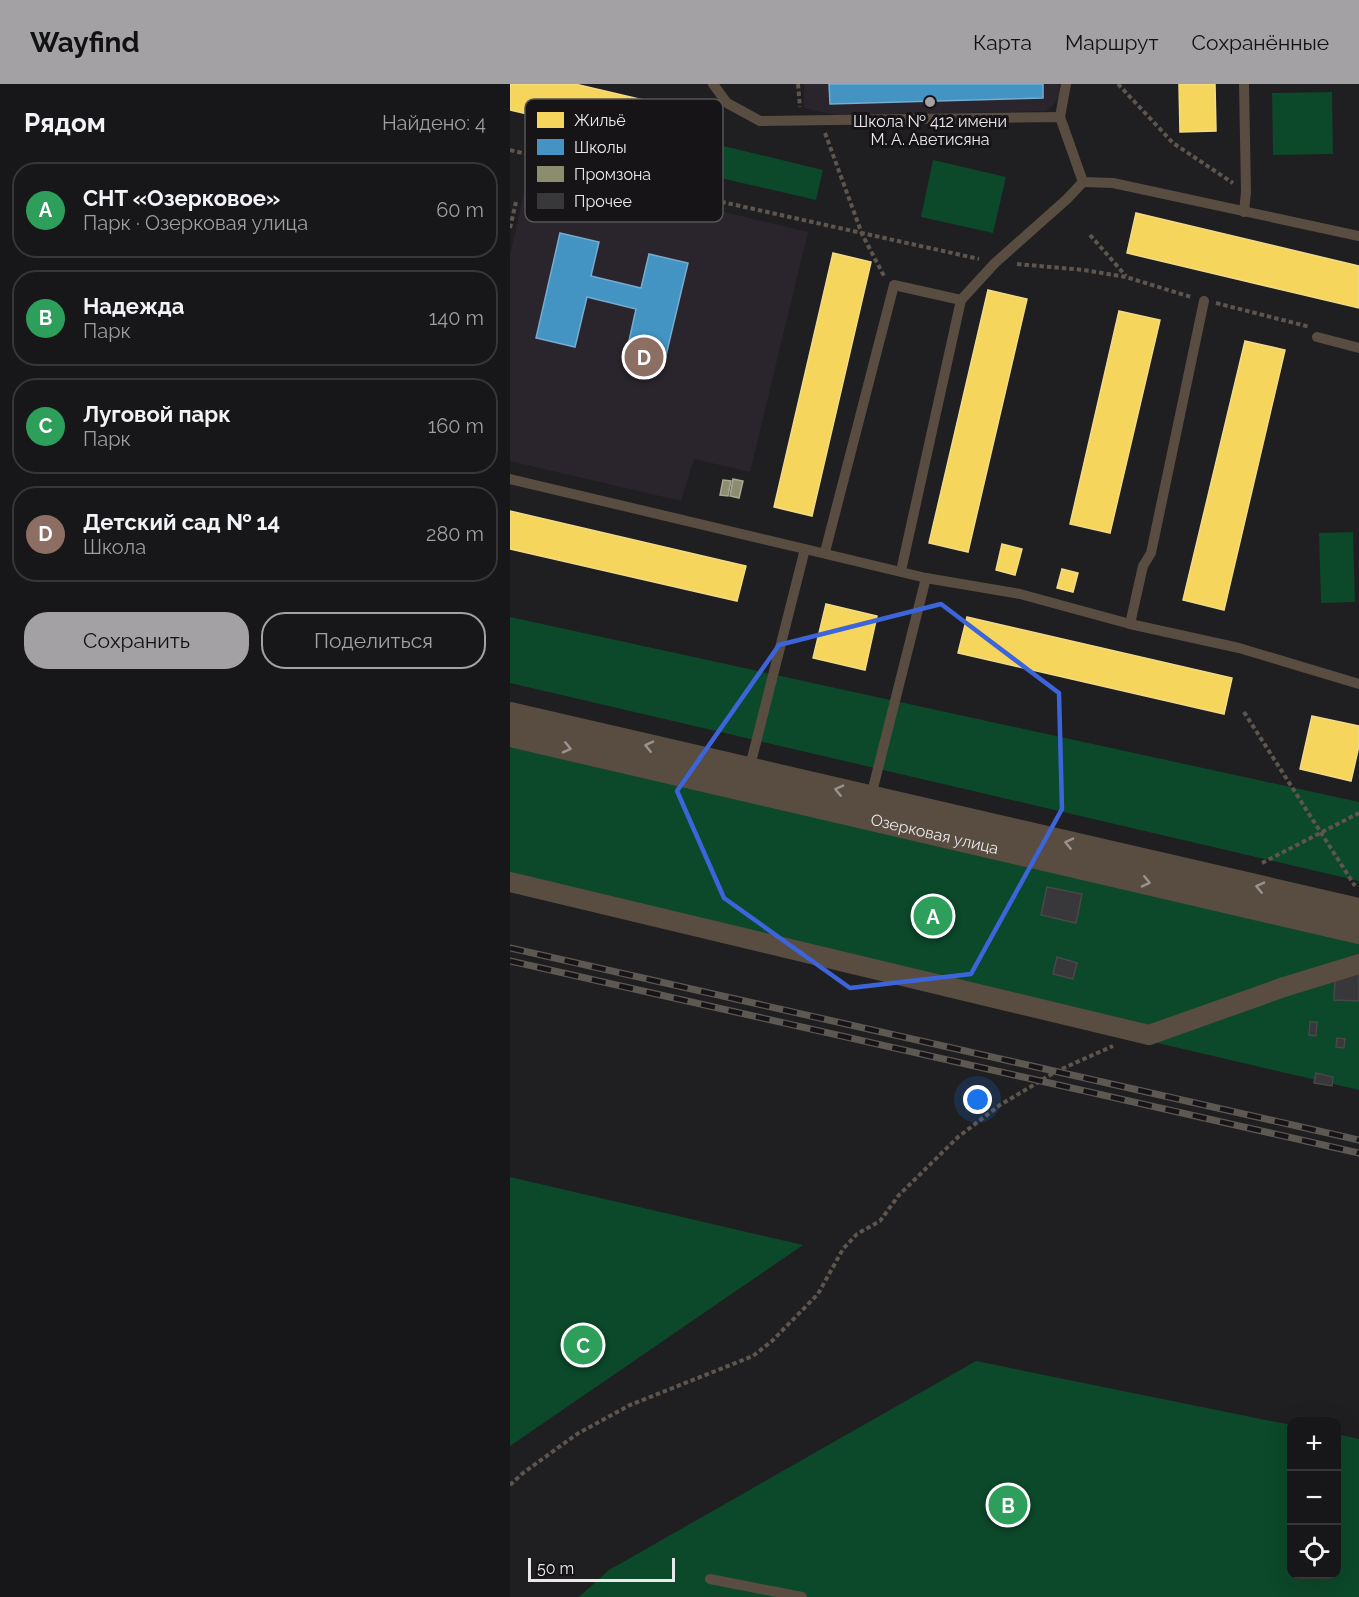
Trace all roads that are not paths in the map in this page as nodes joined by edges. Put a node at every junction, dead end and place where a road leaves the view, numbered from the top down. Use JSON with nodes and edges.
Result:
{"nodes":[{"id":1,"x":713,"y":84,"type":"edge"},
{"id":2,"x":1066,"y":84,"type":"edge"},
{"id":3,"x":1244,"y":84,"type":"edge"},
{"id":4,"x":1060,"y":117,"type":"junction"},
{"id":5,"x":1083,"y":182,"type":"junction"},
{"id":6,"x":1244,"y":212,"type":"junction"},
{"id":7,"x":1359,"y":236,"type":"edge"},
{"id":8,"x":961,"y":300,"type":"junction"},
{"id":9,"x":1204,"y":301,"type":"road end"},
{"id":10,"x":1317,"y":337,"type":"road end"},
{"id":11,"x":1359,"y":348,"type":"edge"},
{"id":12,"x":510,"y":479,"type":"edge"},
{"id":13,"x":805,"y":549,"type":"junction"},
{"id":14,"x":825,"y":552,"type":"junction"},
{"id":15,"x":901,"y":571,"type":"junction"},
{"id":16,"x":926,"y":578,"type":"junction"},
{"id":17,"x":1130,"y":624,"type":"junction"},
{"id":18,"x":1359,"y":684,"type":"edge"},
{"id":19,"x":510,"y":714,"type":"edge"},
{"id":20,"x":510,"y":735,"type":"edge"},
{"id":21,"x":747,"y":779,"type":"junction"},
{"id":22,"x":869,"y":807,"type":"junction"},
{"id":23,"x":510,"y":882,"type":"edge"},
{"id":24,"x":1359,"y":910,"type":"edge"},
{"id":25,"x":1359,"y":932,"type":"edge"},
{"id":26,"x":1359,"y":964,"type":"edge"},
{"id":27,"x":710,"y":1579,"type":"dead end"},
{"id":28,"x":802,"y":1597,"type":"edge"}],
"edges":[{"from":1,"to":4,"type":"lane"},
{"from":2,"to":4,"type":"lane"},
{"from":3,"to":6,"type":"lane"},
{"from":4,"to":5,"type":"lane"},
{"from":5,"to":6,"type":"lane"},
{"from":5,"to":8,"type":"lane"},
{"from":6,"to":7,"type":"lane"},
{"from":8,"to":14,"type":"lane"},
{"from":8,"to":15,"type":"lane"},
{"from":9,"to":17,"type":"lane"},
{"from":10,"to":11,"type":"lane"},
{"from":12,"to":13,"type":"lane"},
{"from":13,"to":14,"type":"lane"},
{"from":13,"to":21,"type":"lane"},
{"from":14,"to":15,"type":"lane"},
{"from":15,"to":16,"type":"lane"},
{"from":16,"to":17,"type":"lane"},
{"from":16,"to":22,"type":"lane"},
{"from":17,"to":18,"type":"lane"},
{"from":21,"to":19,"type":"street","name":"Озерковая улица","one_way":true},
{"from":20,"to":21,"type":"street","name":"Озерковая улица","one_way":true},
{"from":21,"to":22,"type":"street","name":"Озерковая улица"},
{"from":24,"to":22,"type":"street","name":"Озерковая улица","one_way":true},
{"from":22,"to":25,"type":"street","name":"Озерковая улица","one_way":true},
{"from":23,"to":26,"type":"street"},
{"from":27,"to":28,"type":"lane"}]}
